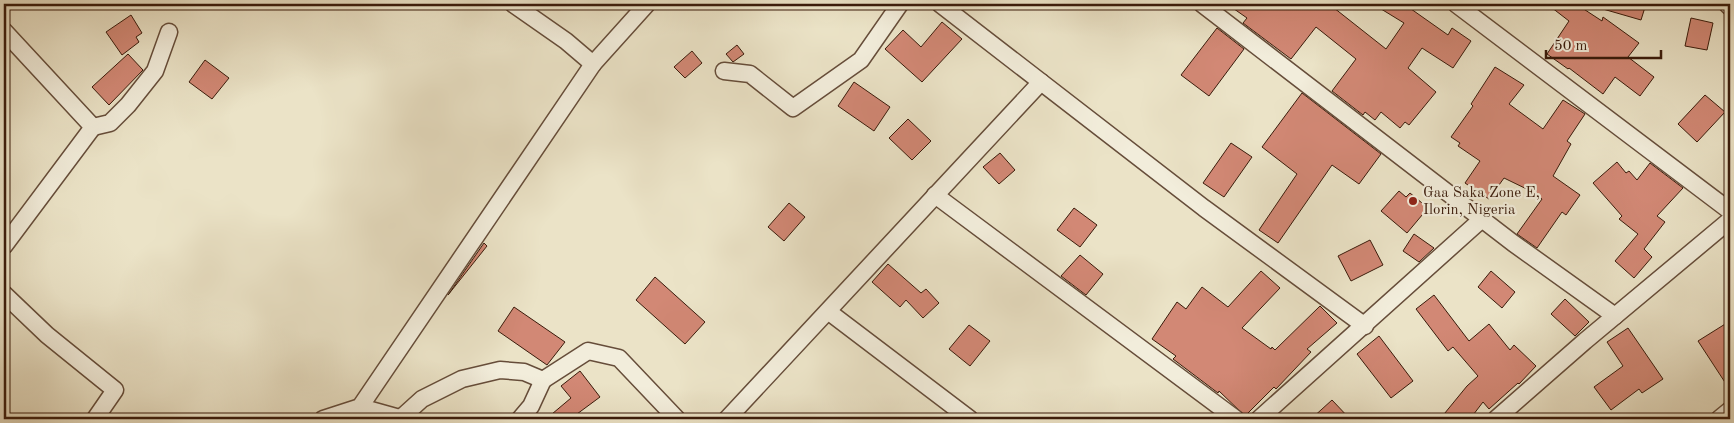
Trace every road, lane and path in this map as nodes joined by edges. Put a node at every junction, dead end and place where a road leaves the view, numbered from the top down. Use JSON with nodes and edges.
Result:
{"nodes":[{"id":1,"x":513,"y":4,"type":"edge"},
{"id":2,"x":647,"y":4,"type":"edge"},
{"id":3,"x":900,"y":4,"type":"edge"},
{"id":4,"x":940,"y":4,"type":"edge"},
{"id":5,"x":1202,"y":4,"type":"edge"},
{"id":6,"x":1456,"y":4,"type":"edge"},
{"id":7,"x":1727,"y":4,"type":"edge"},
{"id":8,"x":1730,"y":6,"type":"edge"},
{"id":9,"x":4,"y":31,"type":"edge"},
{"id":10,"x":168,"y":32,"type":"dead end"},
{"id":11,"x":593,"y":64,"type":"junction"},
{"id":12,"x":724,"y":71,"type":"dead end"},
{"id":13,"x":1041,"y":82,"type":"junction"},
{"id":14,"x":93,"y":127,"type":"junction"},
{"id":15,"x":934,"y":195,"type":"junction"},
{"id":16,"x":1730,"y":211,"type":"edge"},
{"id":17,"x":1482,"y":220,"type":"junction"},
{"id":18,"x":1730,"y":220,"type":"edge"},
{"id":19,"x":4,"y":246,"type":"edge"},
{"id":20,"x":4,"y":294,"type":"edge"},
{"id":21,"x":829,"y":312,"type":"junction"},
{"id":22,"x":1615,"y":316,"type":"junction"},
{"id":23,"x":1365,"y":326,"type":"junction"},
{"id":24,"x":543,"y":380,"type":"junction"},
{"id":25,"x":360,"y":407,"type":"junction"},
{"id":26,"x":1730,"y":410,"type":"edge"},
{"id":27,"x":95,"y":419,"type":"edge"},
{"id":28,"x":323,"y":419,"type":"edge"},
{"id":29,"x":402,"y":419,"type":"edge"},
{"id":30,"x":520,"y":419,"type":"edge"},
{"id":31,"x":677,"y":419,"type":"edge"},
{"id":32,"x":727,"y":419,"type":"edge"},
{"id":33,"x":970,"y":419,"type":"edge"},
{"id":34,"x":1236,"y":419,"type":"edge"},
{"id":35,"x":1259,"y":419,"type":"edge"},
{"id":36,"x":1496,"y":419,"type":"edge"},
{"id":37,"x":1719,"y":419,"type":"edge"}],
"edges":[{"from":1,"to":11,"type":"street"},
{"from":2,"to":11,"type":"street"},
{"from":3,"to":12,"type":"street"},
{"from":4,"to":13,"type":"street"},
{"from":5,"to":17,"type":"street"},
{"from":6,"to":16,"type":"street"},
{"from":7,"to":8,"type":"street"},
{"from":9,"to":14,"type":"street"},
{"from":10,"to":14,"type":"street"},
{"from":11,"to":25,"type":"street"},
{"from":13,"to":15,"type":"street"},
{"from":13,"to":23,"type":"street"},
{"from":14,"to":19,"type":"street"},
{"from":15,"to":21,"type":"street"},
{"from":15,"to":34,"type":"street"},
{"from":17,"to":22,"type":"street"},
{"from":17,"to":23,"type":"street"},
{"from":18,"to":22,"type":"street"},
{"from":20,"to":27,"type":"street"},
{"from":21,"to":32,"type":"street"},
{"from":21,"to":33,"type":"street"},
{"from":22,"to":36,"type":"street"},
{"from":23,"to":35,"type":"street"},
{"from":24,"to":29,"type":"street"},
{"from":24,"to":30,"type":"street"},
{"from":24,"to":31,"type":"street"},
{"from":25,"to":28,"type":"street"},
{"from":25,"to":29,"type":"street"},
{"from":26,"to":37,"type":"street"}]}
